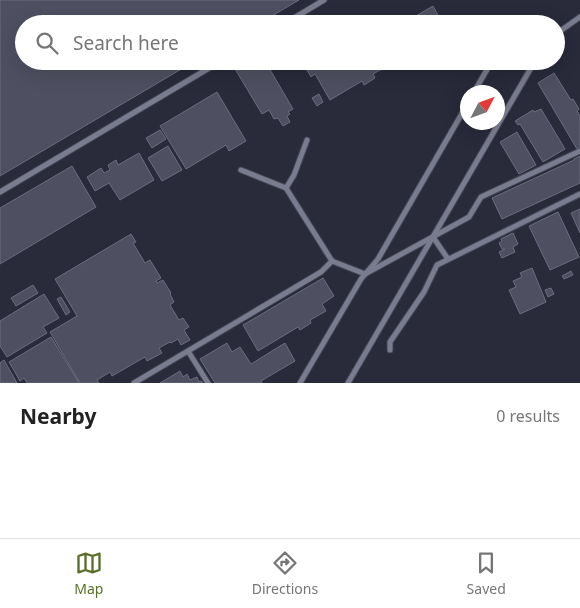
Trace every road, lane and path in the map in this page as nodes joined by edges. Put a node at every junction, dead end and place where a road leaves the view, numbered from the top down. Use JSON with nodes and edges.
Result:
{"nodes":[{"id":1,"x":324,"y":0,"type":"edge"},
{"id":2,"x":299,"y":15,"type":"edge"},
{"id":3,"x":580,"y":17,"type":"edge"},
{"id":4,"x":565,"y":28,"type":"edge"},
{"id":5,"x":205,"y":70,"type":"edge"},
{"id":6,"x":487,"y":70,"type":"edge"},
{"id":7,"x":530,"y":70,"type":"edge"},
{"id":8,"x":478,"y":85,"type":"edge"},
{"id":9,"x":460,"y":117,"type":"edge"},
{"id":10,"x":307,"y":140,"type":"dead end"},
{"id":11,"x":580,"y":151,"type":"edge"},
{"id":12,"x":242,"y":170,"type":"dead end"},
{"id":13,"x":286,"y":188,"type":"junction"},
{"id":14,"x":0,"y":192,"type":"edge"},
{"id":15,"x":580,"y":194,"type":"edge"},
{"id":16,"x":433,"y":237,"type":"junction"},
{"id":17,"x":448,"y":259,"type":"junction"},
{"id":18,"x":332,"y":261,"type":"junction"},
{"id":19,"x":365,"y":274,"type":"junction"},
{"id":20,"x":390,"y":350,"type":"dead end"},
{"id":21,"x":188,"y":351,"type":"junction"},
{"id":22,"x":134,"y":383,"type":"edge"},
{"id":23,"x":208,"y":383,"type":"edge"},
{"id":24,"x":300,"y":383,"type":"edge"},
{"id":25,"x":348,"y":383,"type":"edge"}],
"edges":[{"from":1,"to":2,"type":"lane"},
{"from":3,"to":4,"type":"lane"},
{"from":5,"to":14,"type":"lane"},
{"from":6,"to":8,"type":"lane"},
{"from":7,"to":16,"type":"lane"},
{"from":9,"to":19,"type":"lane"},
{"from":10,"to":13,"type":"lane"},
{"from":11,"to":16,"type":"lane"},
{"from":12,"to":13,"type":"lane"},
{"from":13,"to":18,"type":"lane"},
{"from":15,"to":17,"type":"lane"},
{"from":16,"to":17,"type":"lane"},
{"from":16,"to":19,"type":"lane"},
{"from":16,"to":25,"type":"lane"},
{"from":17,"to":20,"type":"lane"},
{"from":18,"to":19,"type":"lane"},
{"from":18,"to":21,"type":"lane"},
{"from":19,"to":24,"type":"lane"},
{"from":21,"to":22,"type":"lane"},
{"from":21,"to":23,"type":"lane"}]}
